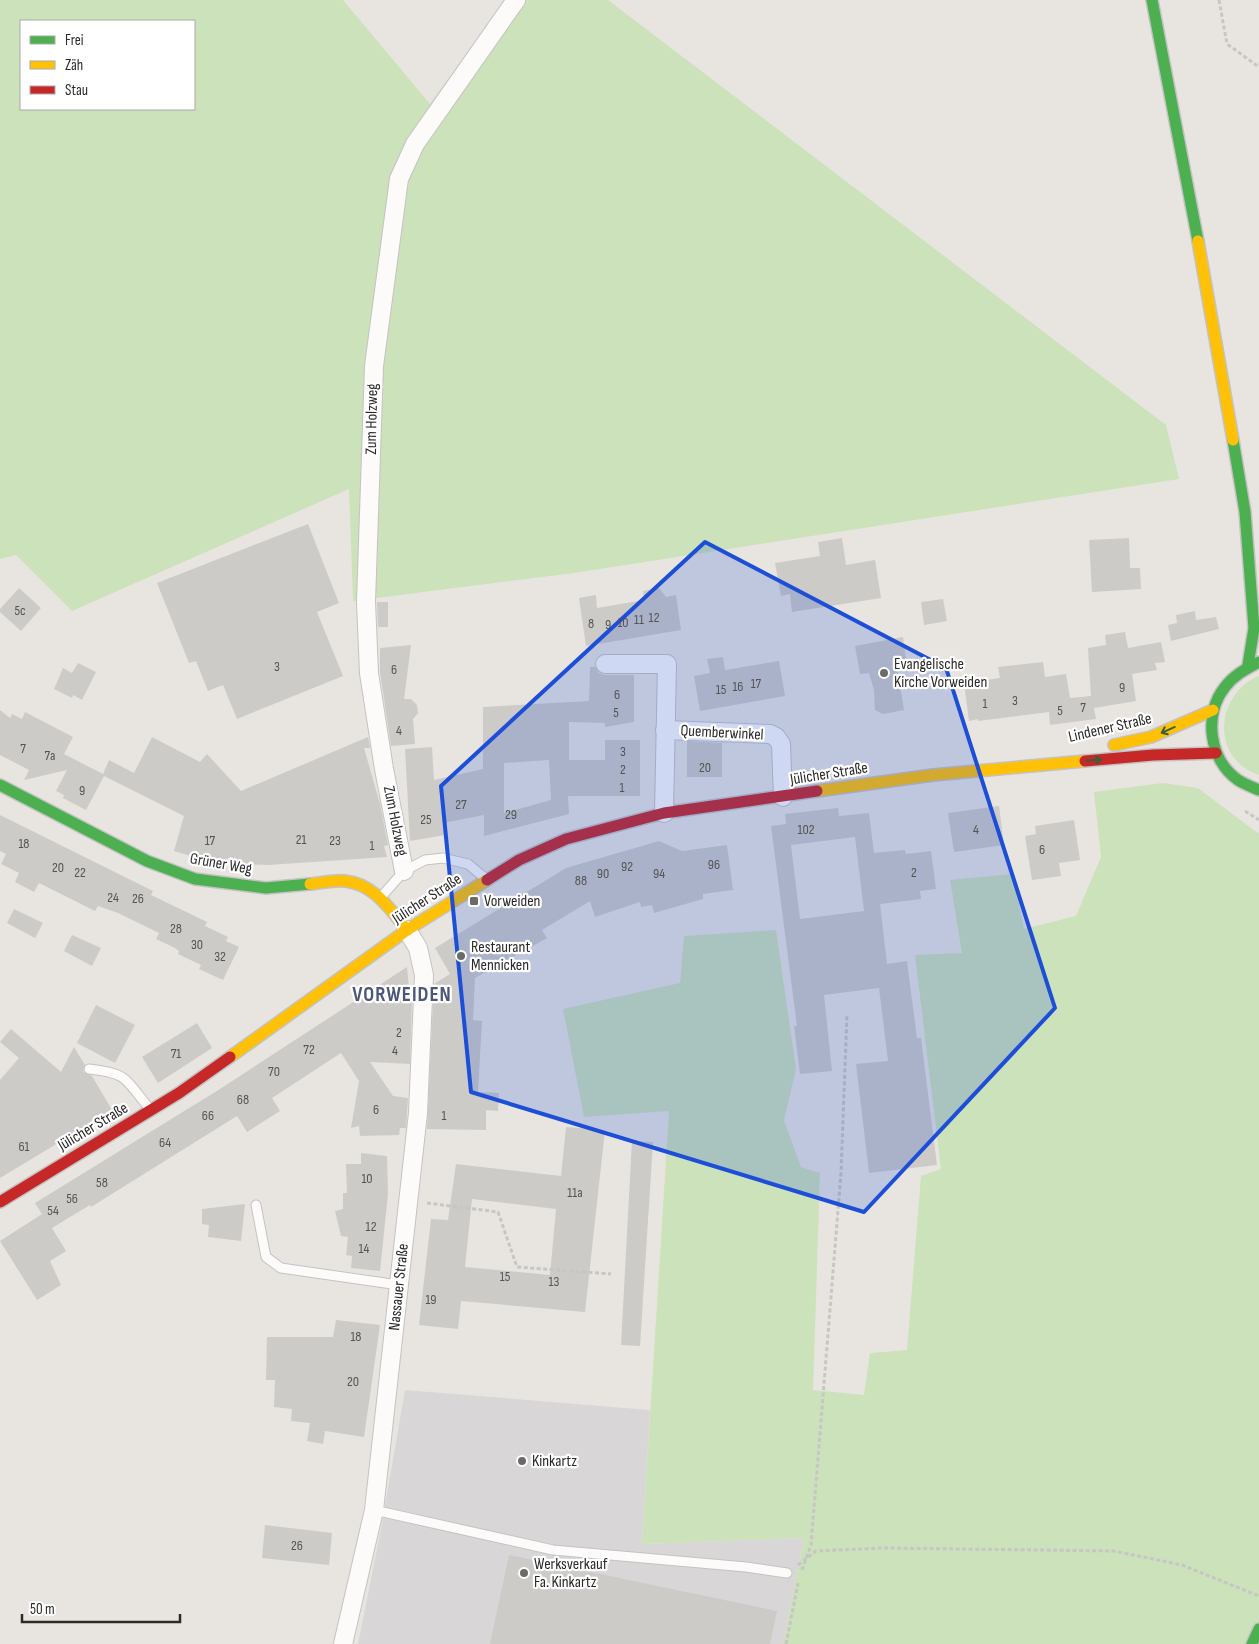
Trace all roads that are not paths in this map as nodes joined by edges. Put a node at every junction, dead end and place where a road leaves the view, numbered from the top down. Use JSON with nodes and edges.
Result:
{"nodes":[{"id":1,"x":516,"y":0,"type":"edge"},
{"id":2,"x":1152,"y":0,"type":"edge"},
{"id":3,"x":1245,"y":512,"type":"junction"},
{"id":4,"x":1259,"y":558,"type":"edge"},
{"id":5,"x":605,"y":664,"type":"dead end"},
{"id":6,"x":1254,"y":664,"type":"edge"},
{"id":7,"x":1212,"y":710,"type":"junction"},
{"id":8,"x":665,"y":730,"type":"junction"},
{"id":9,"x":1216,"y":753,"type":"junction"},
{"id":10,"x":1011,"y":767,"type":"junction"},
{"id":11,"x":933,"y":775,"type":"joint"},
{"id":12,"x":0,"y":785,"type":"edge"},
{"id":13,"x":1259,"y":790,"type":"edge"},
{"id":14,"x":782,"y":797,"type":"junction"},
{"id":15,"x":664,"y":813,"type":"junction"},
{"id":16,"x":404,"y":871,"type":"junction"},
{"id":17,"x":486,"y":880,"type":"junction"},
{"id":18,"x":381,"y":897,"type":"junction"},
{"id":19,"x":407,"y":930,"type":"junction"},
{"id":20,"x":89,"y":1070,"type":"dead end"},
{"id":21,"x":150,"y":1110,"type":"junction"},
{"id":22,"x":0,"y":1202,"type":"edge"},
{"id":23,"x":256,"y":1205,"type":"dead end"},
{"id":24,"x":399,"y":1284,"type":"junction"},
{"id":25,"x":374,"y":1510,"type":"junction"},
{"id":26,"x":787,"y":1573,"type":"road end"},
{"id":27,"x":1259,"y":1629,"type":"edge"},
{"id":28,"x":343,"y":1644,"type":"edge"},
{"id":29,"x":1252,"y":1644,"type":"edge"}],
"edges":[{"from":1,"to":16,"type":"street","name":"Zum Holzweg"},
{"from":2,"to":3,"type":"main road"},
{"from":3,"to":4,"type":"main road"},
{"from":3,"to":6,"type":"main road"},
{"from":5,"to":8,"type":"street","name":"Quemberwinkel"},
{"from":6,"to":7,"type":"main road"},
{"from":7,"to":9,"type":"main road"},
{"from":7,"to":10,"type":"main road","name":"Lindener Straße","one_way":true},
{"from":8,"to":14,"type":"street","name":"Quemberwinkel"},
{"from":8,"to":15,"type":"street","name":"Quemberwinkel"},
{"from":10,"to":9,"type":"main road","name":"Lindener Straße","one_way":true},
{"from":9,"to":13,"type":"main road"},
{"from":10,"to":11,"type":"main road","name":"Lindener Straße"},
{"from":11,"to":14,"type":"main road","name":"Jülicher Straße"},
{"from":12,"to":18,"type":"main road","name":"Grüner Weg"},
{"from":14,"to":15,"type":"main road","name":"Jülicher Straße"},
{"from":15,"to":17,"type":"main road","name":"Jülicher Straße"},
{"from":16,"to":17,"type":"lane"},
{"from":16,"to":18,"type":"lane"},
{"from":17,"to":19,"type":"main road","name":"Jülicher Straße"},
{"from":18,"to":19,"type":"main road","name":"Grüner Weg"},
{"from":19,"to":21,"type":"main road","name":"Jülicher Straße"},
{"from":19,"to":24,"type":"street","name":"Nassauer Straße"},
{"from":20,"to":21,"type":"lane"},
{"from":21,"to":22,"type":"main road","name":"Jülicher Straße"},
{"from":23,"to":24,"type":"lane"},
{"from":24,"to":25,"type":"street","name":"Nassauer Straße"},
{"from":25,"to":26,"type":"lane"},
{"from":25,"to":28,"type":"street","name":"Nassauer Straße"},
{"from":27,"to":29,"type":"main road"}]}
